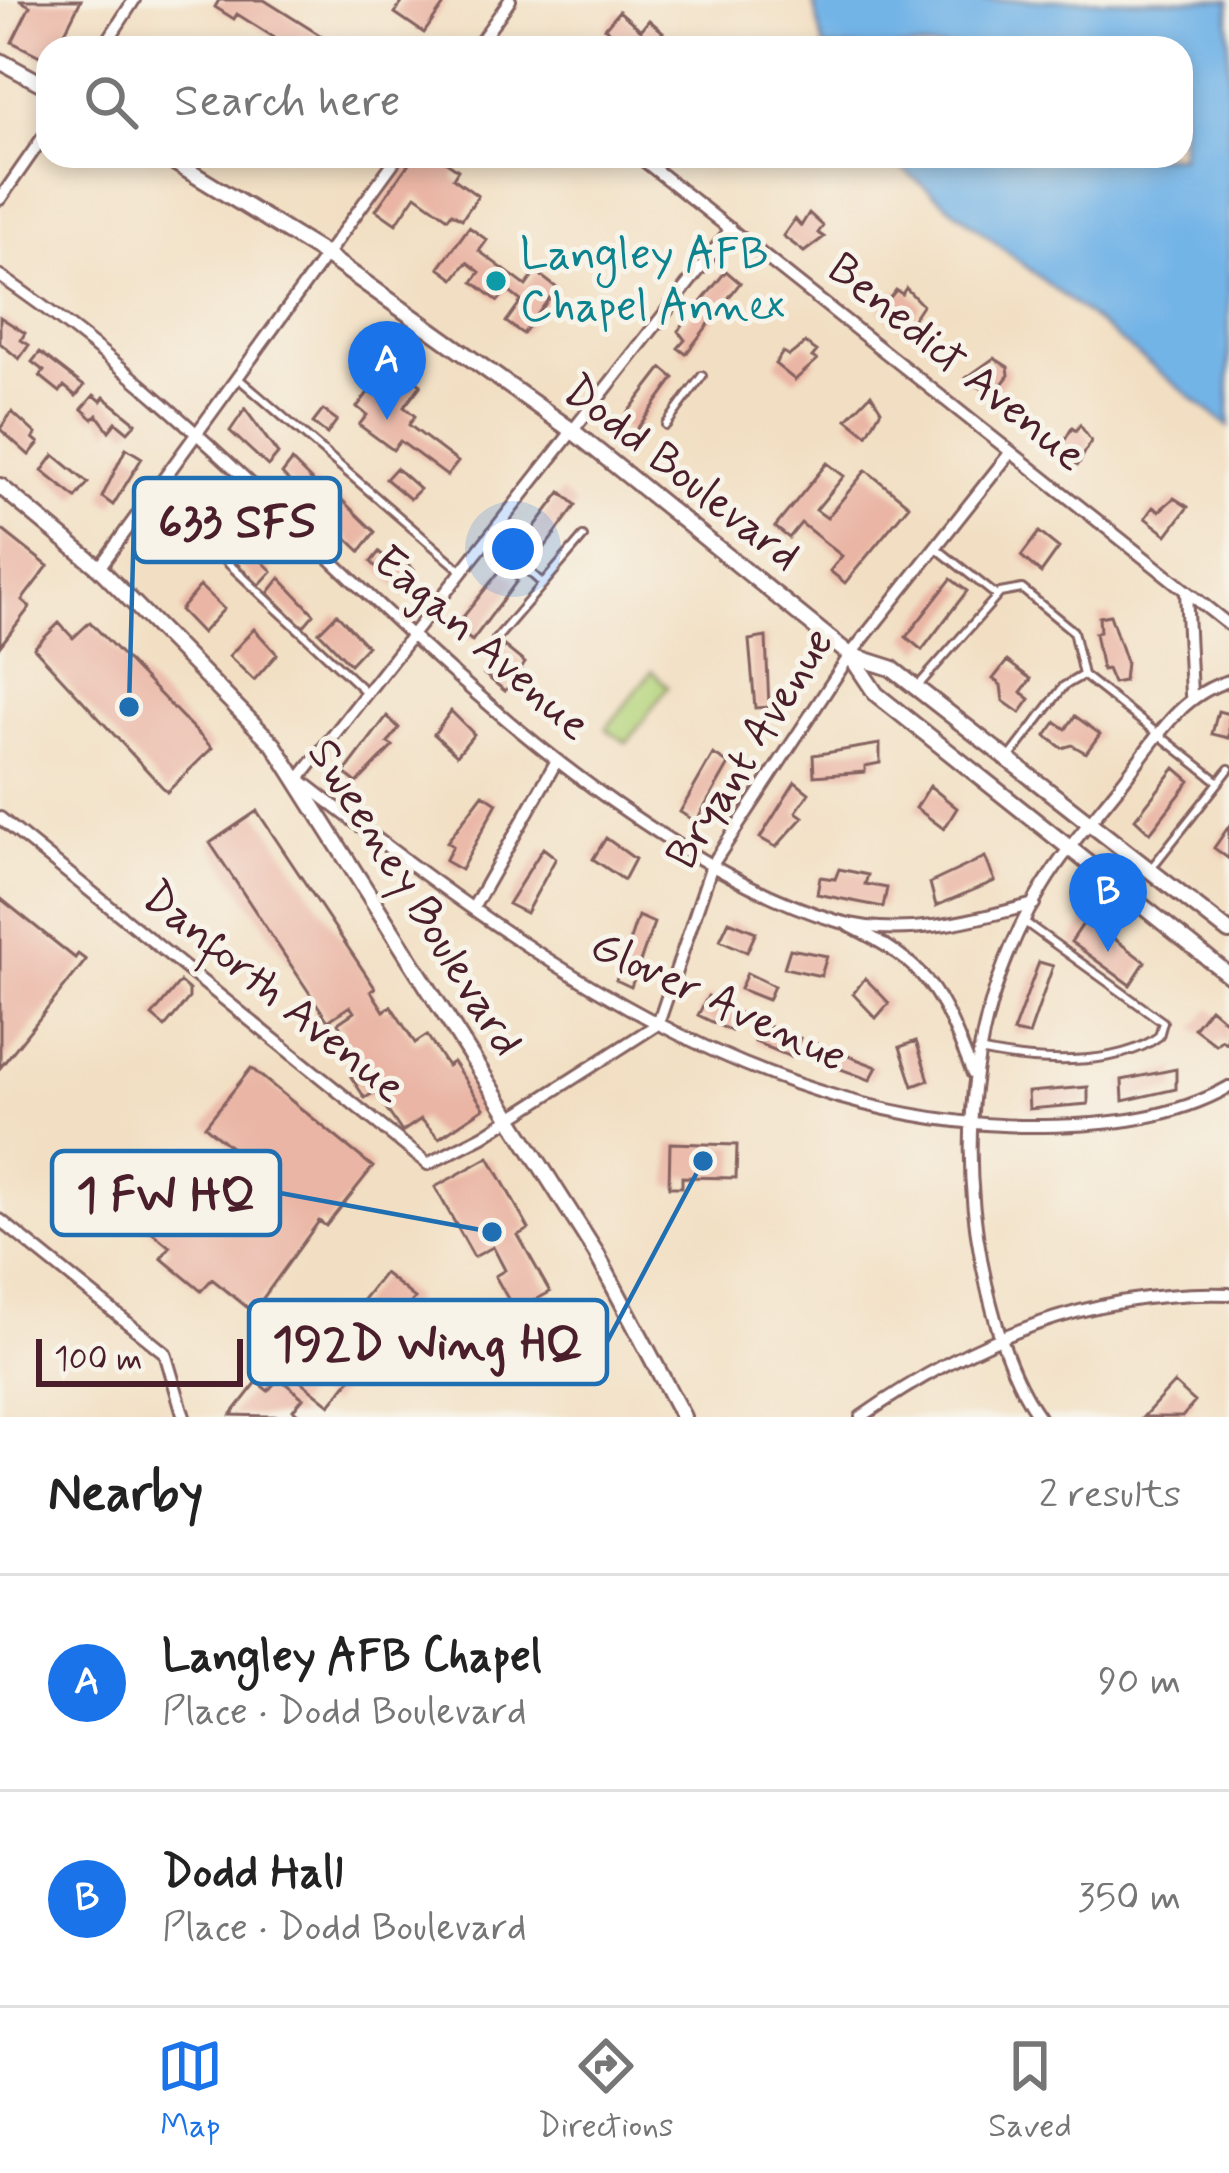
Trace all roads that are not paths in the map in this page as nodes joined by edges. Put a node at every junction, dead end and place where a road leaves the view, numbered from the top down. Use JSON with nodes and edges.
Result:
{"nodes":[{"id":1,"x":134,"y":0,"type":"edge"},
{"id":2,"x":510,"y":0,"type":"edge"},
{"id":3,"x":485,"y":35,"type":"edge"},
{"id":4,"x":111,"y":36,"type":"edge"},
{"id":5,"x":0,"y":61,"type":"edge"},
{"id":6,"x":36,"y":80,"type":"edge"},
{"id":7,"x":36,"y":148,"type":"edge"},
{"id":8,"x":184,"y":168,"type":"edge"},
{"id":9,"x":389,"y":168,"type":"edge"},
{"id":10,"x":653,"y":168,"type":"edge"},
{"id":11,"x":0,"y":200,"type":"edge"},
{"id":12,"x":731,"y":229,"type":"junction"},
{"id":13,"x":326,"y":255,"type":"junction"},
{"id":14,"x":0,"y":276,"type":"edge"},
{"id":15,"x":703,"y":376,"type":"dead end"},
{"id":16,"x":238,"y":378,"type":"junction"},
{"id":17,"x":666,"y":425,"type":"dead end"},
{"id":18,"x":574,"y":432,"type":"junction"},
{"id":19,"x":199,"y":433,"type":"junction"},
{"id":20,"x":1010,"y":453,"type":"junction"},
{"id":21,"x":0,"y":486,"type":"edge"},
{"id":22,"x":154,"y":493,"type":"junction"},
{"id":23,"x":490,"y":536,"type":"junction"},
{"id":24,"x":583,"y":537,"type":"dead end"},
{"id":25,"x":935,"y":548,"type":"junction"},
{"id":26,"x":99,"y":568,"type":"junction"},
{"id":27,"x":462,"y":571,"type":"junction"},
{"id":28,"x":543,"y":584,"type":"junction"},
{"id":29,"x":1186,"y":590,"type":"junction"},
{"id":30,"x":997,"y":596,"type":"junction"},
{"id":31,"x":1229,"y":625,"type":"edge"},
{"id":32,"x":410,"y":636,"type":"junction"},
{"id":33,"x":496,"y":639,"type":"dead end"},
{"id":34,"x":850,"y":655,"type":"junction"},
{"id":35,"x":1083,"y":675,"type":"junction"},
{"id":36,"x":1229,"y":682,"type":"edge"},
{"id":37,"x":916,"y":688,"type":"junction"},
{"id":38,"x":367,"y":694,"type":"junction"},
{"id":39,"x":1191,"y":695,"type":"junction"},
{"id":40,"x":1159,"y":737,"type":"junction"},
{"id":41,"x":1008,"y":759,"type":"junction"},
{"id":42,"x":556,"y":762,"type":"junction"},
{"id":43,"x":1229,"y":770,"type":"edge"},
{"id":44,"x":299,"y":779,"type":"junction"},
{"id":45,"x":1219,"y":782,"type":"junction"},
{"id":46,"x":0,"y":818,"type":"edge"},
{"id":47,"x":1090,"y":823,"type":"junction"},
{"id":48,"x":1069,"y":849,"type":"junction"},
{"id":49,"x":712,"y":866,"type":"junction"},
{"id":50,"x":1150,"y":870,"type":"junction"},
{"id":51,"x":1034,"y":904,"type":"junction"},
{"id":52,"x":472,"y":908,"type":"junction"},
{"id":53,"x":839,"y":921,"type":"junction"},
{"id":54,"x":1025,"y":922,"type":"junction"},
{"id":55,"x":1229,"y":932,"type":"edge"},
{"id":56,"x":1229,"y":974,"type":"edge"},
{"id":57,"x":658,"y":1024,"type":"junction"},
{"id":58,"x":980,"y":1051,"type":"junction"},
{"id":59,"x":974,"y":1077,"type":"junction"},
{"id":60,"x":1229,"y":1087,"type":"edge"},
{"id":61,"x":510,"y":1117,"type":"junction"},
{"id":62,"x":968,"y":1127,"type":"junction"},
{"id":63,"x":0,"y":1220,"type":"edge"},
{"id":64,"x":1229,"y":1294,"type":"edge"},
{"id":65,"x":1000,"y":1336,"type":"junction"},
{"id":66,"x":184,"y":1417,"type":"edge"},
{"id":67,"x":682,"y":1417,"type":"edge"},
{"id":68,"x":861,"y":1417,"type":"edge"},
{"id":69,"x":1039,"y":1417,"type":"edge"}],
"edges":[{"from":1,"to":4,"type":"street"},
{"from":2,"to":3,"type":"street"},
{"from":5,"to":6,"type":"street"},
{"from":7,"to":11,"type":"street"},
{"from":8,"to":13,"type":"street","name":"Dodd Boulevard"},
{"from":9,"to":13,"type":"street"},
{"from":10,"to":12,"type":"street","name":"Benedict Avenue"},
{"from":12,"to":18,"type":"street"},
{"from":12,"to":20,"type":"street","name":"Benedict Avenue"},
{"from":13,"to":16,"type":"street"},
{"from":13,"to":18,"type":"street","name":"Dodd Boulevard"},
{"from":14,"to":19,"type":"street","name":"Eagan Avenue"},
{"from":15,"to":17,"type":"lane"},
{"from":16,"to":19,"type":"street"},
{"from":16,"to":27,"type":"lane"},
{"from":18,"to":23,"type":"street"},
{"from":18,"to":34,"type":"street","name":"Dodd Boulevard"},
{"from":19,"to":22,"type":"street"},
{"from":19,"to":32,"type":"street","name":"Eagan Avenue"},
{"from":20,"to":25,"type":"street","name":"Bryant Avenue"},
{"from":20,"to":29,"type":"street","name":"Benedict Avenue"},
{"from":21,"to":26,"type":"street","name":"Sweeney Boulevard"},
{"from":22,"to":26,"type":"street"},
{"from":22,"to":38,"type":"lane"},
{"from":23,"to":27,"type":"street"},
{"from":23,"to":28,"type":"lane"},
{"from":24,"to":28,"type":"lane"},
{"from":25,"to":30,"type":"lane"},
{"from":25,"to":34,"type":"street","name":"Bryant Avenue"},
{"from":26,"to":44,"type":"street","name":"Sweeney Boulevard"},
{"from":27,"to":32,"type":"street"},
{"from":28,"to":33,"type":"lane"},
{"from":29,"to":31,"type":"street","name":"Benedict Avenue"},
{"from":29,"to":39,"type":"street"},
{"from":30,"to":35,"type":"lane"},
{"from":30,"to":37,"type":"lane"},
{"from":32,"to":38,"type":"street"},
{"from":32,"to":42,"type":"street","name":"Eagan Avenue"},
{"from":34,"to":37,"type":"street","name":"Dodd Boulevard"},
{"from":34,"to":48,"type":"street","name":"Dodd Boulevard"},
{"from":34,"to":49,"type":"street","name":"Bryant Avenue"},
{"from":35,"to":40,"type":"lane"},
{"from":35,"to":41,"type":"lane"},
{"from":36,"to":39,"type":"street"},
{"from":37,"to":41,"type":"street","name":"Dodd Boulevard"},
{"from":38,"to":44,"type":"street"},
{"from":39,"to":40,"type":"street"},
{"from":40,"to":45,"type":"lane"},
{"from":40,"to":47,"type":"street"},
{"from":41,"to":47,"type":"street","name":"Dodd Boulevard"},
{"from":42,"to":49,"type":"street","name":"Eagan Avenue"},
{"from":42,"to":52,"type":"street"},
{"from":43,"to":45,"type":"lane"},
{"from":44,"to":52,"type":"street","name":"Glover Avenue"},
{"from":44,"to":61,"type":"street","name":"Sweeney Boulevard"},
{"from":45,"to":50,"type":"lane"},
{"from":46,"to":61,"type":"street","name":"Danforth Avenue"},
{"from":47,"to":48,"type":"street"},
{"from":47,"to":50,"type":"street","name":"Dodd Boulevard"},
{"from":48,"to":51,"type":"street"},
{"from":48,"to":56,"type":"street","name":"Dodd Boulevard"},
{"from":49,"to":53,"type":"street","name":"Eagan Avenue"},
{"from":49,"to":57,"type":"street","name":"Bryant Avenue"},
{"from":50,"to":55,"type":"street","name":"Dodd Boulevard"},
{"from":51,"to":53,"type":"street","name":"Eagan Avenue"},
{"from":51,"to":54,"type":"street"},
{"from":52,"to":57,"type":"street","name":"Glover Avenue"},
{"from":53,"to":59,"type":"street","name":"Eagan Avenue"},
{"from":54,"to":58,"type":"street"},
{"from":54,"to":58,"type":"lane"},
{"from":57,"to":61,"type":"street"},
{"from":57,"to":62,"type":"street","name":"Glover Avenue"},
{"from":58,"to":59,"type":"street"},
{"from":59,"to":62,"type":"street"},
{"from":60,"to":62,"type":"street","name":"Glover Avenue"},
{"from":61,"to":67,"type":"street","name":"Sweeney Boulevard"},
{"from":62,"to":65,"type":"street"},
{"from":63,"to":66,"type":"street"},
{"from":64,"to":65,"type":"street"},
{"from":65,"to":68,"type":"street"},
{"from":65,"to":69,"type":"street"}]}
